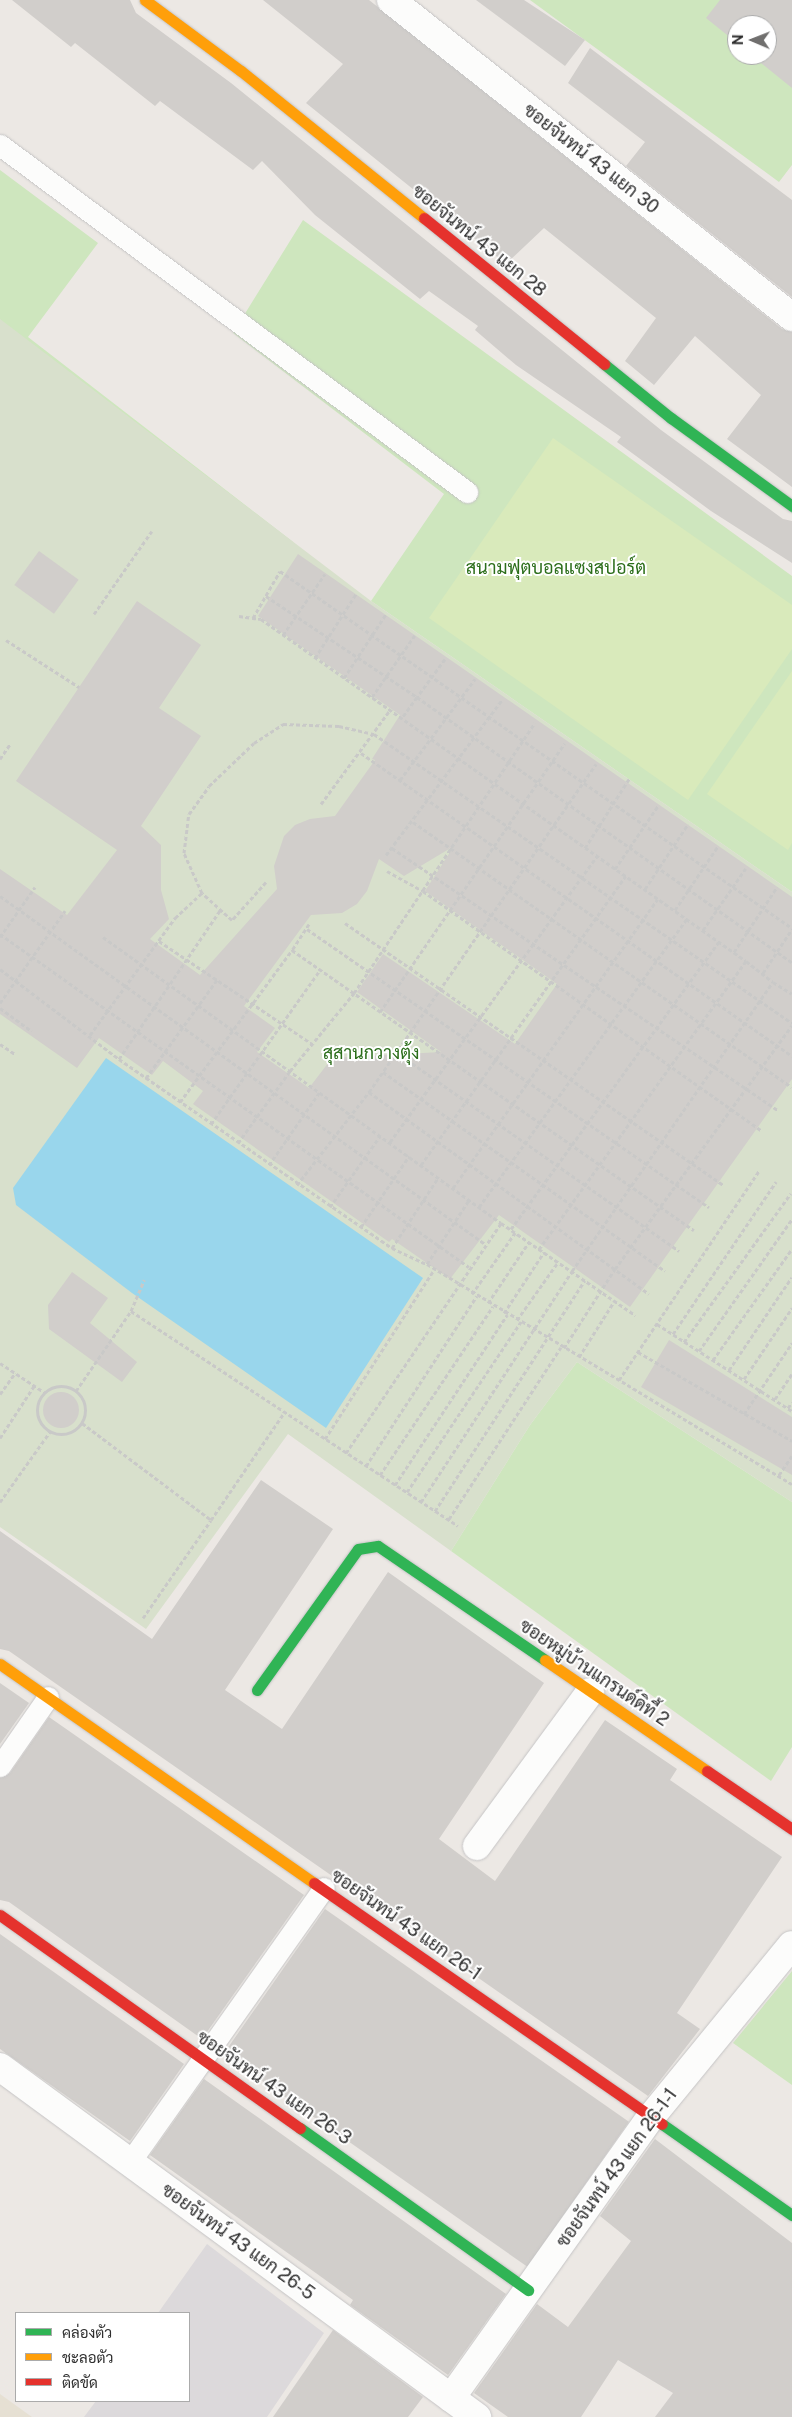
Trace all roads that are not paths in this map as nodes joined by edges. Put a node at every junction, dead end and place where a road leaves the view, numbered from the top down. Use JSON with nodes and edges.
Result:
{"nodes":[{"id":1,"x":145,"y":0,"type":"edge"},
{"id":2,"x":392,"y":0,"type":"edge"},
{"id":3,"x":0,"y":145,"type":"edge"},
{"id":4,"x":792,"y":317,"type":"edge"},
{"id":5,"x":467,"y":492,"type":"dead end"},
{"id":6,"x":792,"y":506,"type":"edge"},
{"id":7,"x":0,"y":1664,"type":"edge"},
{"id":8,"x":257,"y":1690,"type":"dead end"},
{"id":9,"x":590,"y":1692,"type":"junction"},
{"id":10,"x":48,"y":1697,"type":"junction"},
{"id":11,"x":0,"y":1766,"type":"edge"},
{"id":12,"x":792,"y":1829,"type":"edge"},
{"id":13,"x":477,"y":1846,"type":"dead end"},
{"id":14,"x":324,"y":1888,"type":"junction"},
{"id":15,"x":0,"y":1915,"type":"edge"},
{"id":16,"x":792,"y":1945,"type":"edge"},
{"id":17,"x":202,"y":2058,"type":"junction"},
{"id":18,"x":0,"y":2067,"type":"edge"},
{"id":19,"x":651,"y":2117,"type":"junction"},
{"id":20,"x":129,"y":2164,"type":"junction"},
{"id":21,"x":792,"y":2215,"type":"edge"},
{"id":22,"x":528,"y":2290,"type":"junction"},
{"id":23,"x":451,"y":2398,"type":"junction"},
{"id":24,"x":477,"y":2417,"type":"edge"}],
"edges":[{"from":1,"to":6,"type":"street","name":"ซอยจันทน์ 43 แยก 28"},
{"from":2,"to":4,"type":"street","name":"ซอยจันทน์ 43 แยก 30"},
{"from":3,"to":5,"type":"lane"},
{"from":7,"to":10,"type":"street","name":"ซอยจันทน์ 43 แยก 26-1"},
{"from":8,"to":9,"type":"street","name":"ซอยหมู่บ้านแกรนด์ดิที้ 2"},
{"from":9,"to":12,"type":"street","name":"ซอยหมู่บ้านแกรนด์ดิที้ 2"},
{"from":9,"to":13,"type":"street"},
{"from":10,"to":11,"type":"lane"},
{"from":10,"to":14,"type":"street","name":"ซอยจันทน์ 43 แยก 26-1"},
{"from":14,"to":17,"type":"lane"},
{"from":14,"to":19,"type":"street","name":"ซอยจันทน์ 43 แยก 26-1"},
{"from":15,"to":17,"type":"street","name":"ซอยจันทน์ 43 แยก 26-3"},
{"from":16,"to":19,"type":"street","name":"ซอยจันทน์ 43 แยก 26-1-1"},
{"from":17,"to":20,"type":"lane"},
{"from":17,"to":22,"type":"street","name":"ซอยจันทน์ 43 แยก 26-3"},
{"from":18,"to":20,"type":"street","name":"ซอยจันทน์ 43 แยก 26-5"},
{"from":19,"to":21,"type":"street","name":"ซอยจันทน์ 43 แยก 26-1"},
{"from":19,"to":22,"type":"street","name":"ซอยจันทน์ 43 แยก 26-1-1"},
{"from":20,"to":23,"type":"street","name":"ซอยจันทน์ 43 แยก 26-5"},
{"from":22,"to":23,"type":"street","name":"ซอยจันทน์ 43 แยก 26-1-1"},
{"from":23,"to":24,"type":"street","name":"ซอยจันทน์ 43 แยก 26-5"}]}
